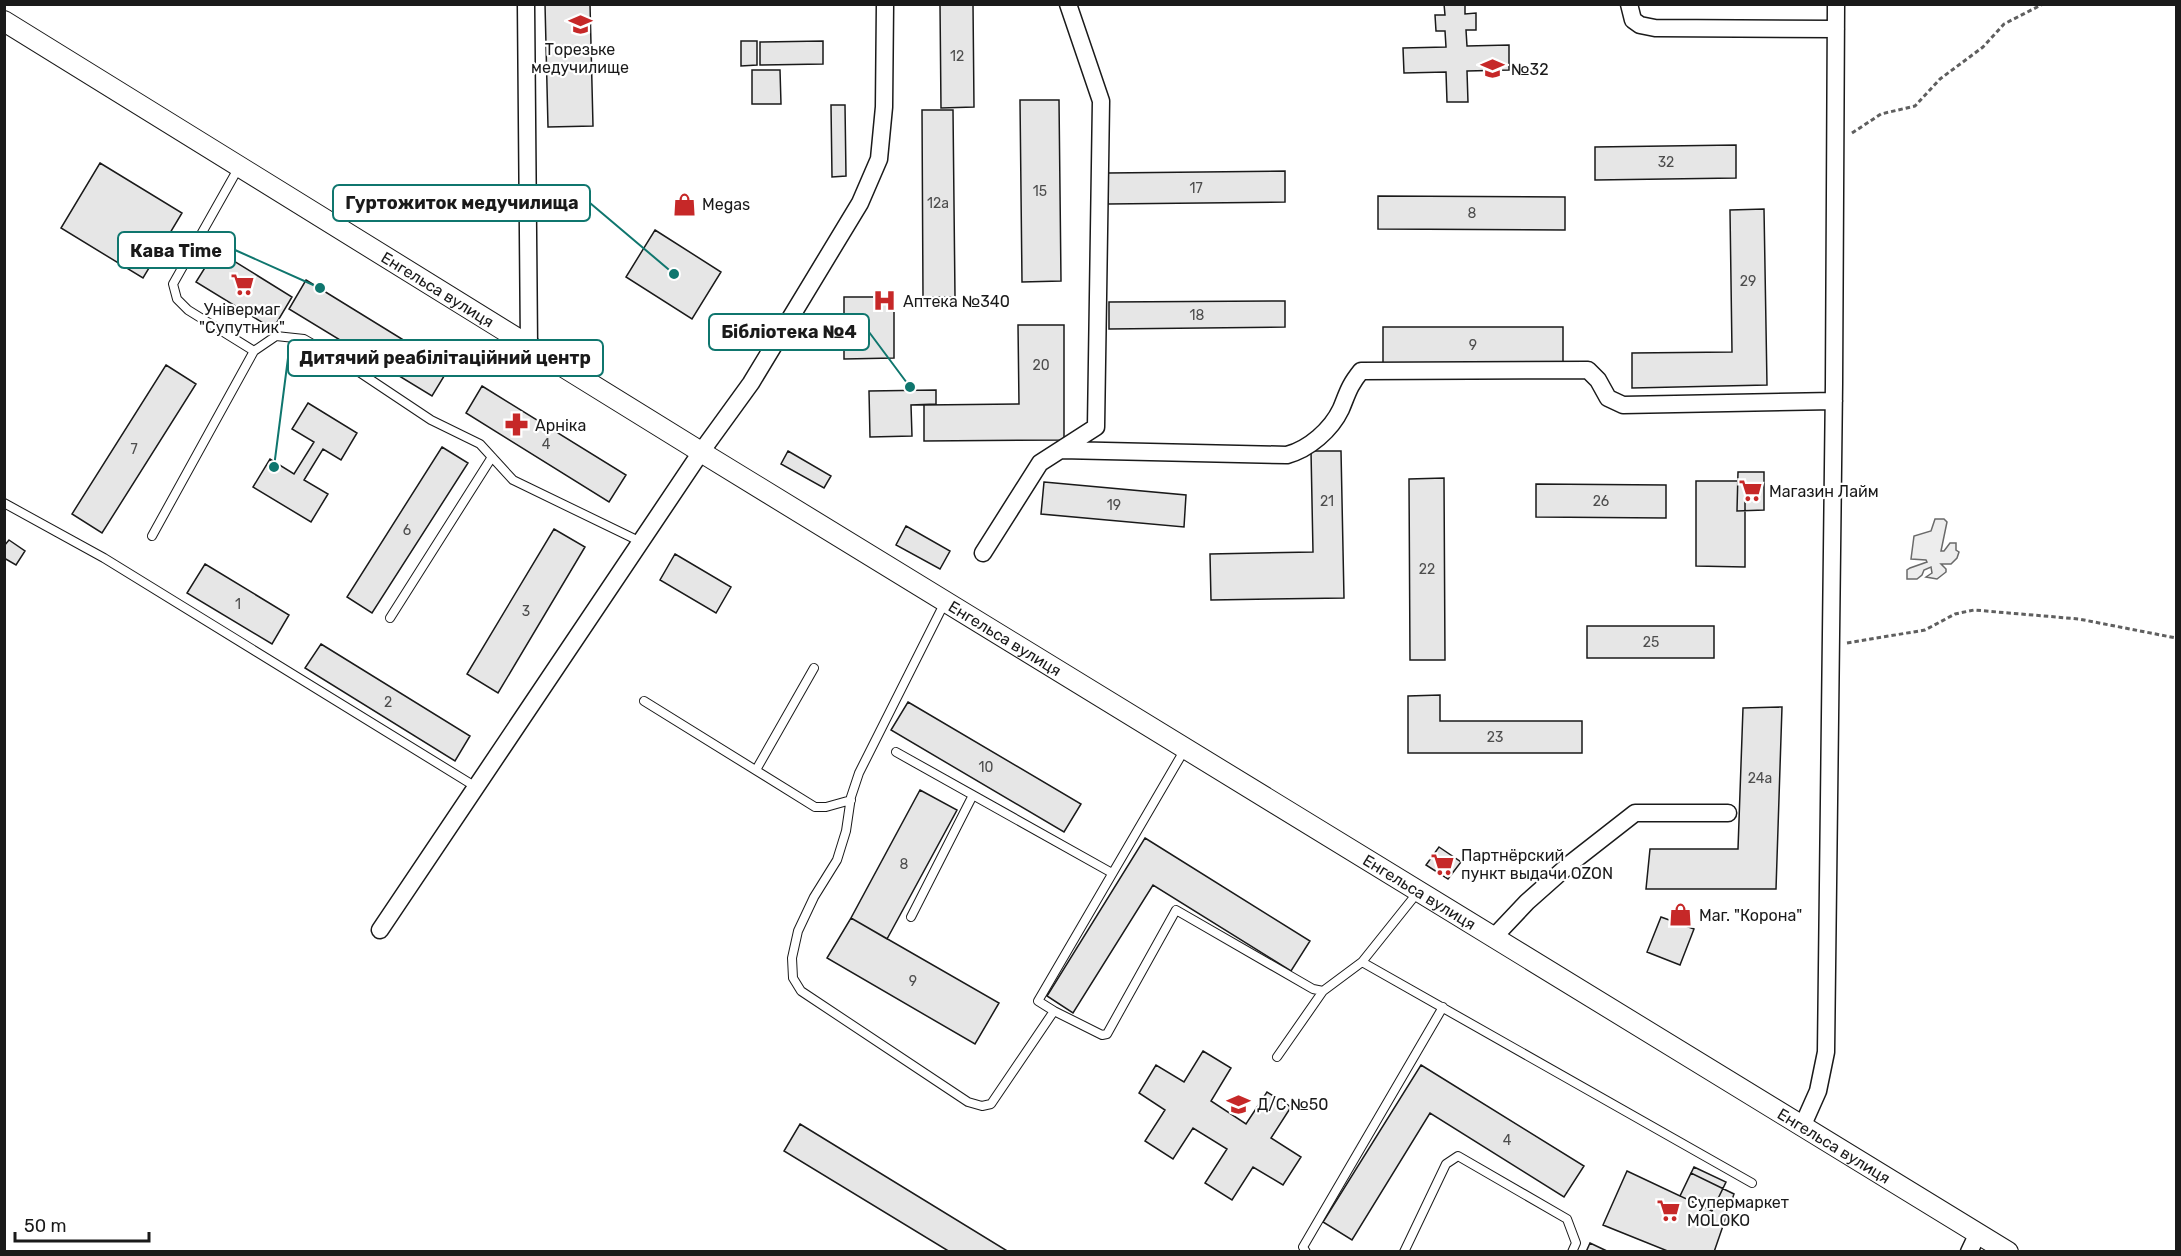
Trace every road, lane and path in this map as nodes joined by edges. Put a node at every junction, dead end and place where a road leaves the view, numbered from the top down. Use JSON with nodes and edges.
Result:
{"nodes":[{"id":1,"x":526,"y":4,"type":"edge"},
{"id":2,"x":885,"y":4,"type":"edge"},
{"id":3,"x":1068,"y":4,"type":"edge"},
{"id":4,"x":1629,"y":4,"type":"edge"},
{"id":5,"x":1836,"y":4,"type":"edge"},
{"id":6,"x":2043,"y":4,"type":"edge"},
{"id":7,"x":4,"y":21,"type":"edge"},
{"id":8,"x":1836,"y":29,"type":"junction"},
{"id":9,"x":1836,"y":145,"type":"junction"},
{"id":10,"x":240,"y":167,"type":"junction"},
{"id":11,"x":529,"y":346,"type":"junction"},
{"id":12,"x":254,"y":351,"type":"junction"},
{"id":13,"x":1834,"y":401,"type":"junction"},
{"id":14,"x":1061,"y":450,"type":"junction"},
{"id":15,"x":701,"y":452,"type":"junction"},
{"id":16,"x":492,"y":457,"type":"junction"},
{"id":17,"x":4,"y":503,"type":"edge"},
{"id":18,"x":152,"y":536,"type":"dead end"},
{"id":19,"x":641,"y":542,"type":"junction"},
{"id":20,"x":983,"y":553,"type":"dead end"},
{"id":21,"x":946,"y":602,"type":"junction"},
{"id":22,"x":390,"y":618,"type":"dead end"},
{"id":23,"x":2176,"y":638,"type":"edge"},
{"id":24,"x":1831,"y":645,"type":"junction"},
{"id":25,"x":814,"y":668,"type":"dead end"},
{"id":26,"x":644,"y":701,"type":"dead end"},
{"id":27,"x":1185,"y":749,"type":"junction"},
{"id":28,"x":896,"y":752,"type":"dead end"},
{"id":29,"x":756,"y":770,"type":"junction"},
{"id":30,"x":476,"y":788,"type":"junction"},
{"id":31,"x":973,"y":795,"type":"junction"},
{"id":32,"x":851,"y":800,"type":"junction"},
{"id":33,"x":1728,"y":813,"type":"dead end"},
{"id":34,"x":1112,"y":873,"type":"junction"},
{"id":35,"x":1418,"y":892,"type":"junction"},
{"id":36,"x":911,"y":917,"type":"dead end"},
{"id":37,"x":380,"y":930,"type":"dead end"},
{"id":38,"x":1493,"y":938,"type":"junction"},
{"id":39,"x":1362,"y":962,"type":"junction"},
{"id":40,"x":1323,"y":991,"type":"junction"},
{"id":41,"x":1443,"y":1007,"type":"junction"},
{"id":42,"x":1054,"y":1011,"type":"junction"},
{"id":43,"x":1277,"y":1057,"type":"dead end"},
{"id":44,"x":1802,"y":1127,"type":"junction"},
{"id":45,"x":1752,"y":1183,"type":"dead end"},
{"id":46,"x":1978,"y":1233,"type":"junction"},
{"id":47,"x":1306,"y":1251,"type":"edge"},
{"id":48,"x":1404,"y":1251,"type":"edge"},
{"id":49,"x":1572,"y":1251,"type":"edge"},
{"id":50,"x":1969,"y":1251,"type":"edge"},
{"id":51,"x":2008,"y":1251,"type":"edge"}],
"edges":[{"from":1,"to":11,"type":"street"},
{"from":2,"to":15,"type":"street"},
{"from":3,"to":14,"type":"street"},
{"from":4,"to":8,"type":"street"},
{"from":5,"to":8,"type":"street"},
{"from":6,"to":9,"type":"path"},
{"from":7,"to":10,"type":"street","name":"Енгельса вулиця"},
{"from":8,"to":9,"type":"street"},
{"from":9,"to":13,"type":"street"},
{"from":10,"to":11,"type":"street","name":"Енгельса вулиця"},
{"from":10,"to":12,"type":"lane"},
{"from":11,"to":15,"type":"street","name":"Енгельса вулиця"},
{"from":12,"to":16,"type":"lane"},
{"from":12,"to":18,"type":"lane"},
{"from":13,"to":14,"type":"street"},
{"from":13,"to":24,"type":"street"},
{"from":14,"to":20,"type":"street"},
{"from":15,"to":19,"type":"street"},
{"from":15,"to":21,"type":"street","name":"Енгельса вулиця"},
{"from":16,"to":19,"type":"lane"},
{"from":16,"to":22,"type":"lane"},
{"from":17,"to":30,"type":"lane"},
{"from":19,"to":30,"type":"street"},
{"from":21,"to":27,"type":"street","name":"Енгельса вулиця"},
{"from":21,"to":32,"type":"lane"},
{"from":23,"to":24,"type":"path"},
{"from":24,"to":44,"type":"street"},
{"from":25,"to":29,"type":"lane"},
{"from":26,"to":29,"type":"lane"},
{"from":27,"to":34,"type":"lane"},
{"from":27,"to":35,"type":"street","name":"Енгельса вулиця"},
{"from":28,"to":31,"type":"lane"},
{"from":29,"to":32,"type":"lane"},
{"from":30,"to":37,"type":"street"},
{"from":31,"to":34,"type":"lane"},
{"from":31,"to":36,"type":"lane"},
{"from":32,"to":42,"type":"lane"},
{"from":33,"to":38,"type":"street"},
{"from":34,"to":42,"type":"lane"},
{"from":35,"to":38,"type":"street","name":"Енгельса вулиця"},
{"from":35,"to":39,"type":"lane"},
{"from":38,"to":44,"type":"street","name":"Енгельса вулиця"},
{"from":39,"to":40,"type":"lane"},
{"from":39,"to":41,"type":"lane"},
{"from":40,"to":42,"type":"lane"},
{"from":40,"to":43,"type":"lane"},
{"from":41,"to":45,"type":"lane"},
{"from":41,"to":47,"type":"lane"},
{"from":44,"to":46,"type":"street","name":"Енгельса вулиця"},
{"from":46,"to":50,"type":"street"},
{"from":46,"to":51,"type":"street","name":"Енгельса вулиця"},
{"from":48,"to":49,"type":"lane"}]}
